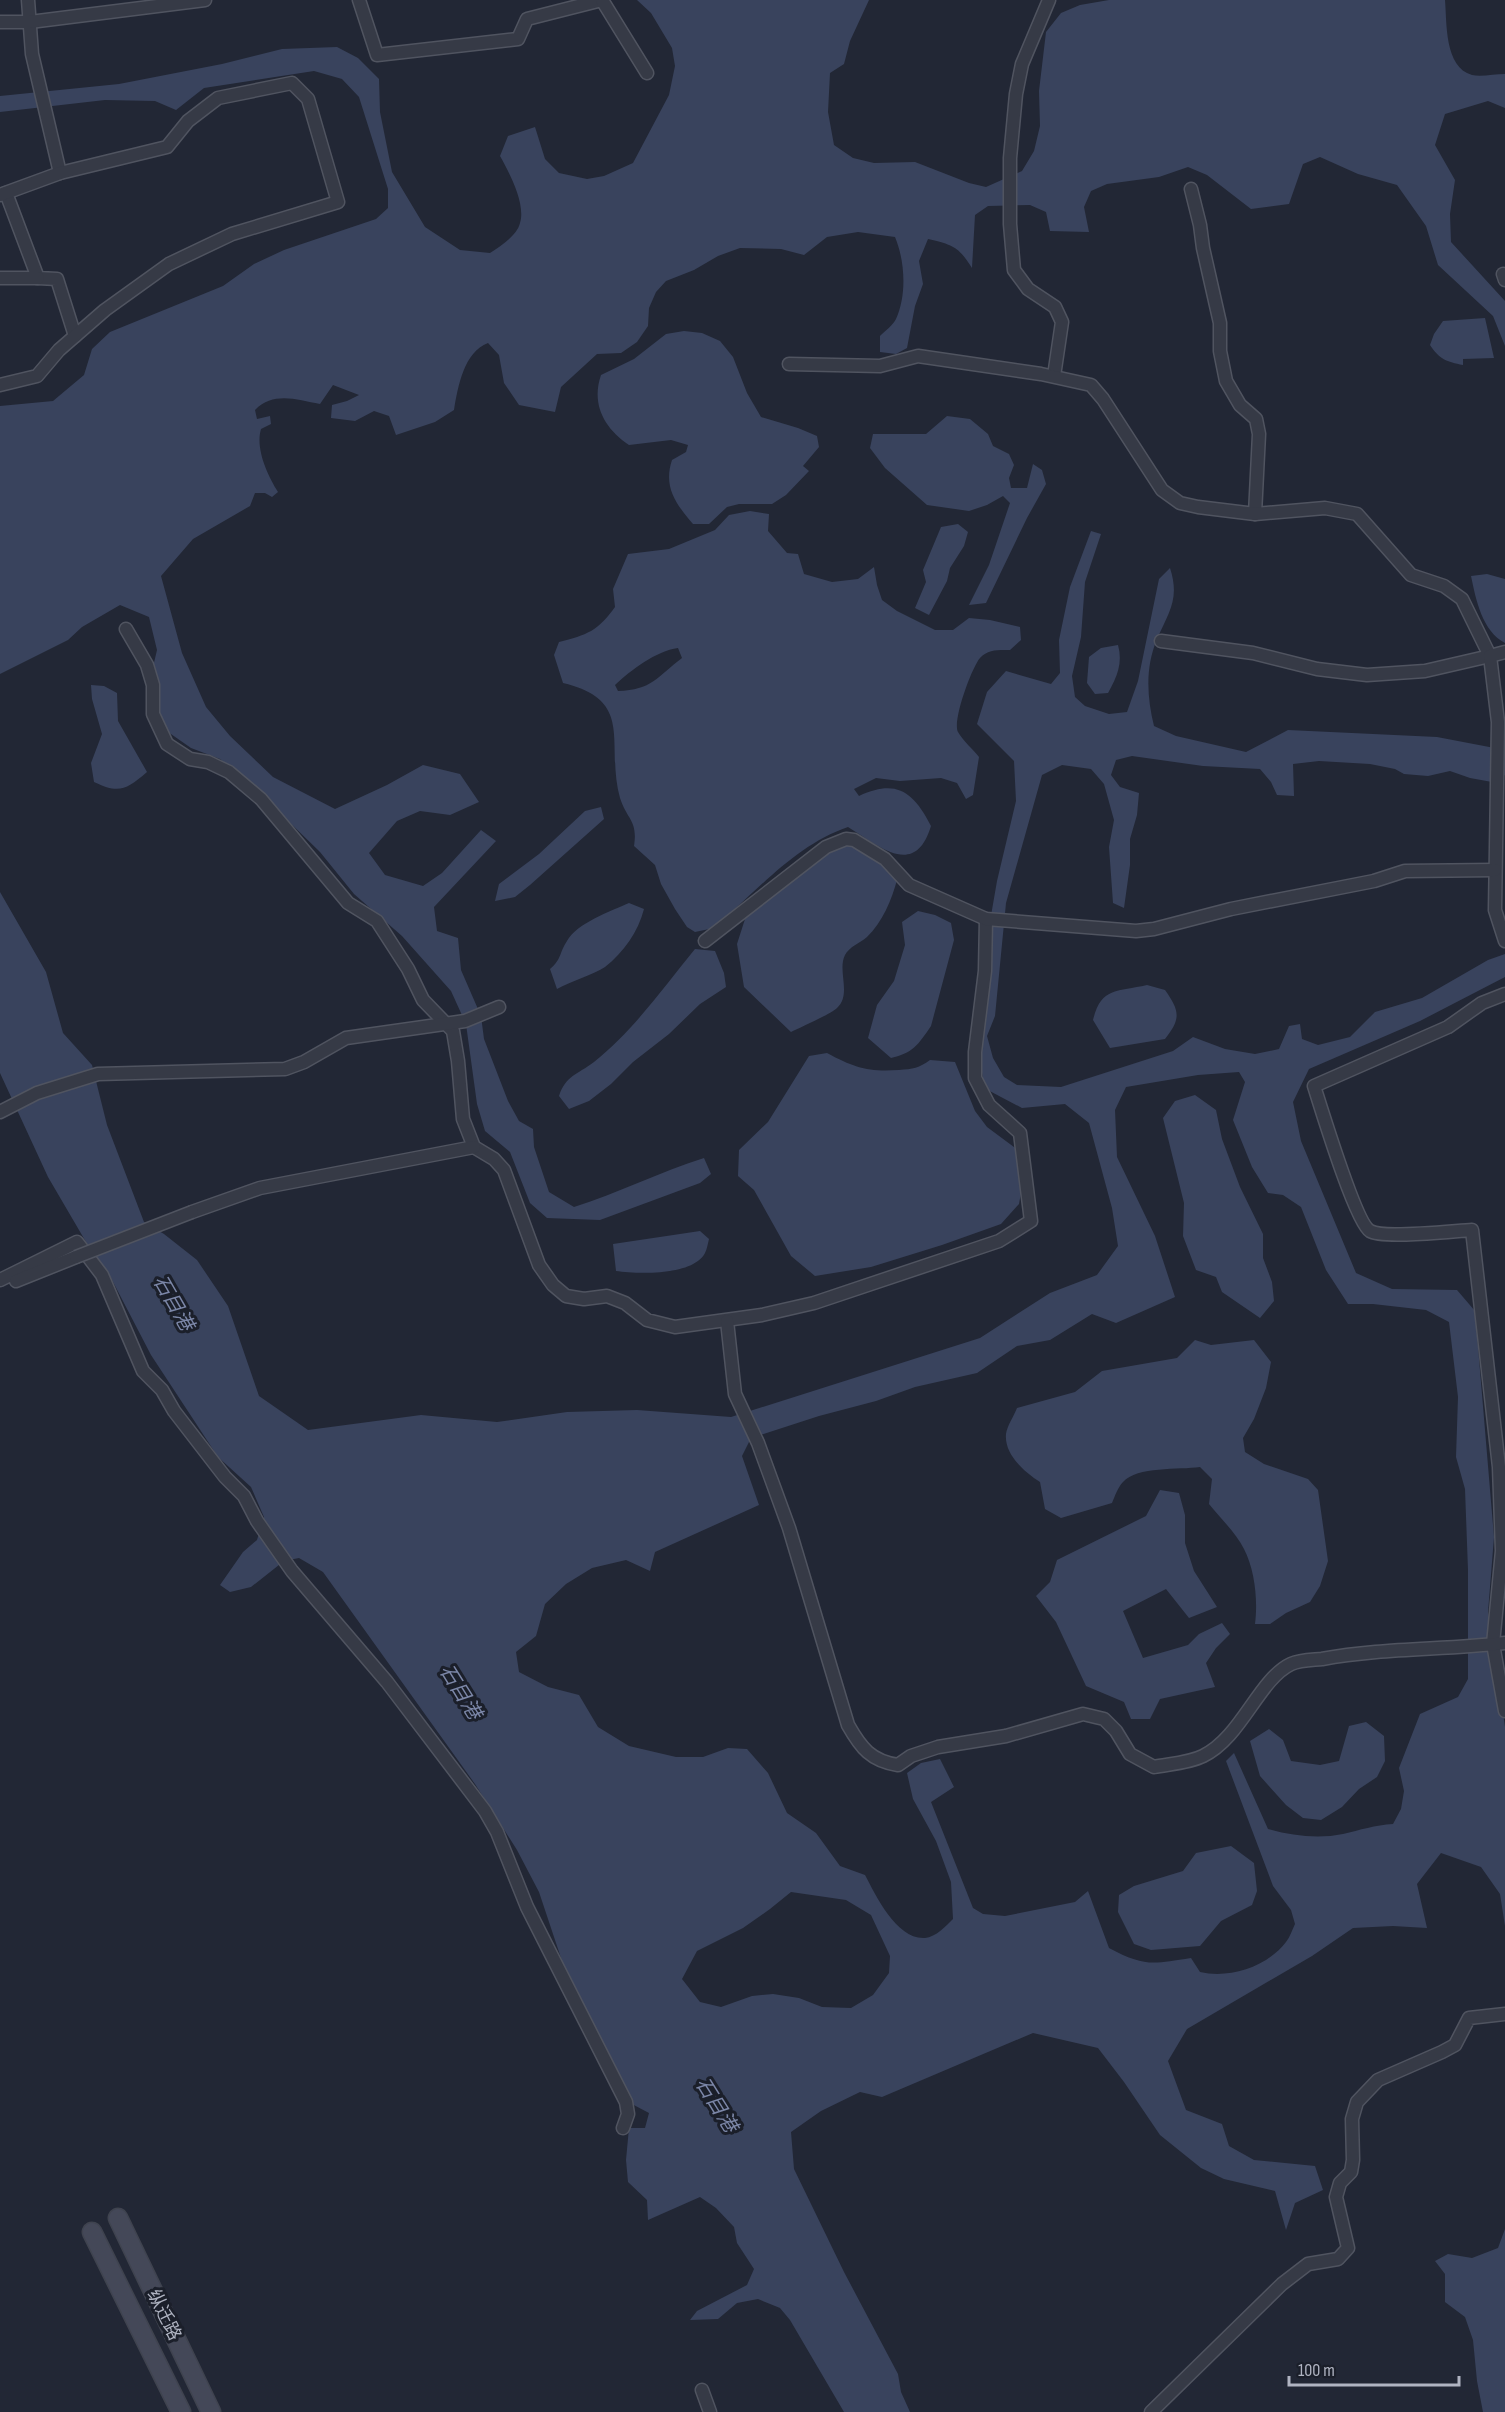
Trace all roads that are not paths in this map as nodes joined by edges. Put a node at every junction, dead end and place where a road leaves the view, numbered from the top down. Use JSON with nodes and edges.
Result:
{"nodes":[{"id":1,"x":28,"y":0,"type":"edge"},
{"id":2,"x":205,"y":0,"type":"edge"},
{"id":3,"x":359,"y":0,"type":"edge"},
{"id":4,"x":602,"y":0,"type":"edge"},
{"id":5,"x":1049,"y":0,"type":"edge"},
{"id":6,"x":0,"y":22,"type":"edge"},
{"id":7,"x":30,"y":22,"type":"junction"},
{"id":8,"x":647,"y":73,"type":"dead end"},
{"id":9,"x":60,"y":173,"type":"junction"},
{"id":10,"x":1191,"y":189,"type":"dead end"},
{"id":11,"x":3,"y":194,"type":"edge"},
{"id":12,"x":0,"y":278,"type":"edge"},
{"id":13,"x":38,"y":278,"type":"junction"},
{"id":14,"x":75,"y":336,"type":"junction"},
{"id":15,"x":789,"y":364,"type":"dead end"},
{"id":16,"x":1054,"y":376,"type":"junction"},
{"id":17,"x":0,"y":385,"type":"edge"},
{"id":18,"x":1255,"y":513,"type":"junction"},
{"id":19,"x":126,"y":629,"type":"dead end"},
{"id":20,"x":1161,"y":641,"type":"dead end"},
{"id":21,"x":1505,"y":652,"type":"edge"},
{"id":22,"x":1490,"y":656,"type":"junction"},
{"id":23,"x":1495,"y":870,"type":"junction"},
{"id":24,"x":986,"y":919,"type":"junction"},
{"id":25,"x":705,"y":941,"type":"dead end"},
{"id":26,"x":1505,"y":941,"type":"edge"},
{"id":27,"x":1505,"y":994,"type":"edge"},
{"id":28,"x":499,"y":1007,"type":"dead end"},
{"id":29,"x":446,"y":1024,"type":"junction"},
{"id":30,"x":0,"y":1112,"type":"edge"},
{"id":31,"x":474,"y":1147,"type":"junction"},
{"id":32,"x":0,"y":1280,"type":"edge"},
{"id":33,"x":0,"y":1287,"type":"edge"},
{"id":34,"x":727,"y":1321,"type":"junction"},
{"id":35,"x":1499,"y":1643,"type":"edge"},
{"id":36,"x":1505,"y":1711,"type":"edge"},
{"id":37,"x":1505,"y":2014,"type":"edge"},
{"id":38,"x":623,"y":2128,"type":"dead end"},
{"id":39,"x":118,"y":2218,"type":"dead end"},
{"id":40,"x":92,"y":2232,"type":"dead end"},
{"id":41,"x":702,"y":2390,"type":"dead end"},
{"id":42,"x":181,"y":2412,"type":"edge"},
{"id":43,"x":211,"y":2412,"type":"edge"},
{"id":44,"x":710,"y":2412,"type":"edge"},
{"id":45,"x":1151,"y":2412,"type":"edge"}],
"edges":[{"from":1,"to":7,"type":"street"},
{"from":2,"to":7,"type":"street"},
{"from":3,"to":4,"type":"street"},
{"from":4,"to":8,"type":"street"},
{"from":5,"to":16,"type":"street"},
{"from":6,"to":7,"type":"street"},
{"from":7,"to":9,"type":"street"},
{"from":9,"to":11,"type":"street"},
{"from":9,"to":14,"type":"street"},
{"from":10,"to":18,"type":"street"},
{"from":11,"to":13,"type":"street"},
{"from":12,"to":13,"type":"street"},
{"from":13,"to":14,"type":"street"},
{"from":14,"to":17,"type":"street"},
{"from":15,"to":16,"type":"street"},
{"from":16,"to":18,"type":"street"},
{"from":18,"to":22,"type":"street"},
{"from":19,"to":29,"type":"street"},
{"from":20,"to":22,"type":"street"},
{"from":21,"to":22,"type":"street"},
{"from":22,"to":23,"type":"street"},
{"from":23,"to":24,"type":"street"},
{"from":23,"to":26,"type":"street"},
{"from":24,"to":25,"type":"street"},
{"from":24,"to":34,"type":"street"},
{"from":27,"to":35,"type":"street"},
{"from":28,"to":29,"type":"street"},
{"from":29,"to":30,"type":"street"},
{"from":29,"to":31,"type":"street"},
{"from":31,"to":33,"type":"street","bridge":true},
{"from":31,"to":34,"type":"street"},
{"from":32,"to":38,"type":"street"},
{"from":34,"to":35,"type":"street"},
{"from":35,"to":36,"type":"street"},
{"from":37,"to":45,"type":"street"},
{"from":39,"to":43,"type":"street","name":"纵迁路"},
{"from":40,"to":42,"type":"street","name":"纵迁路"},
{"from":41,"to":44,"type":"street"}]}
